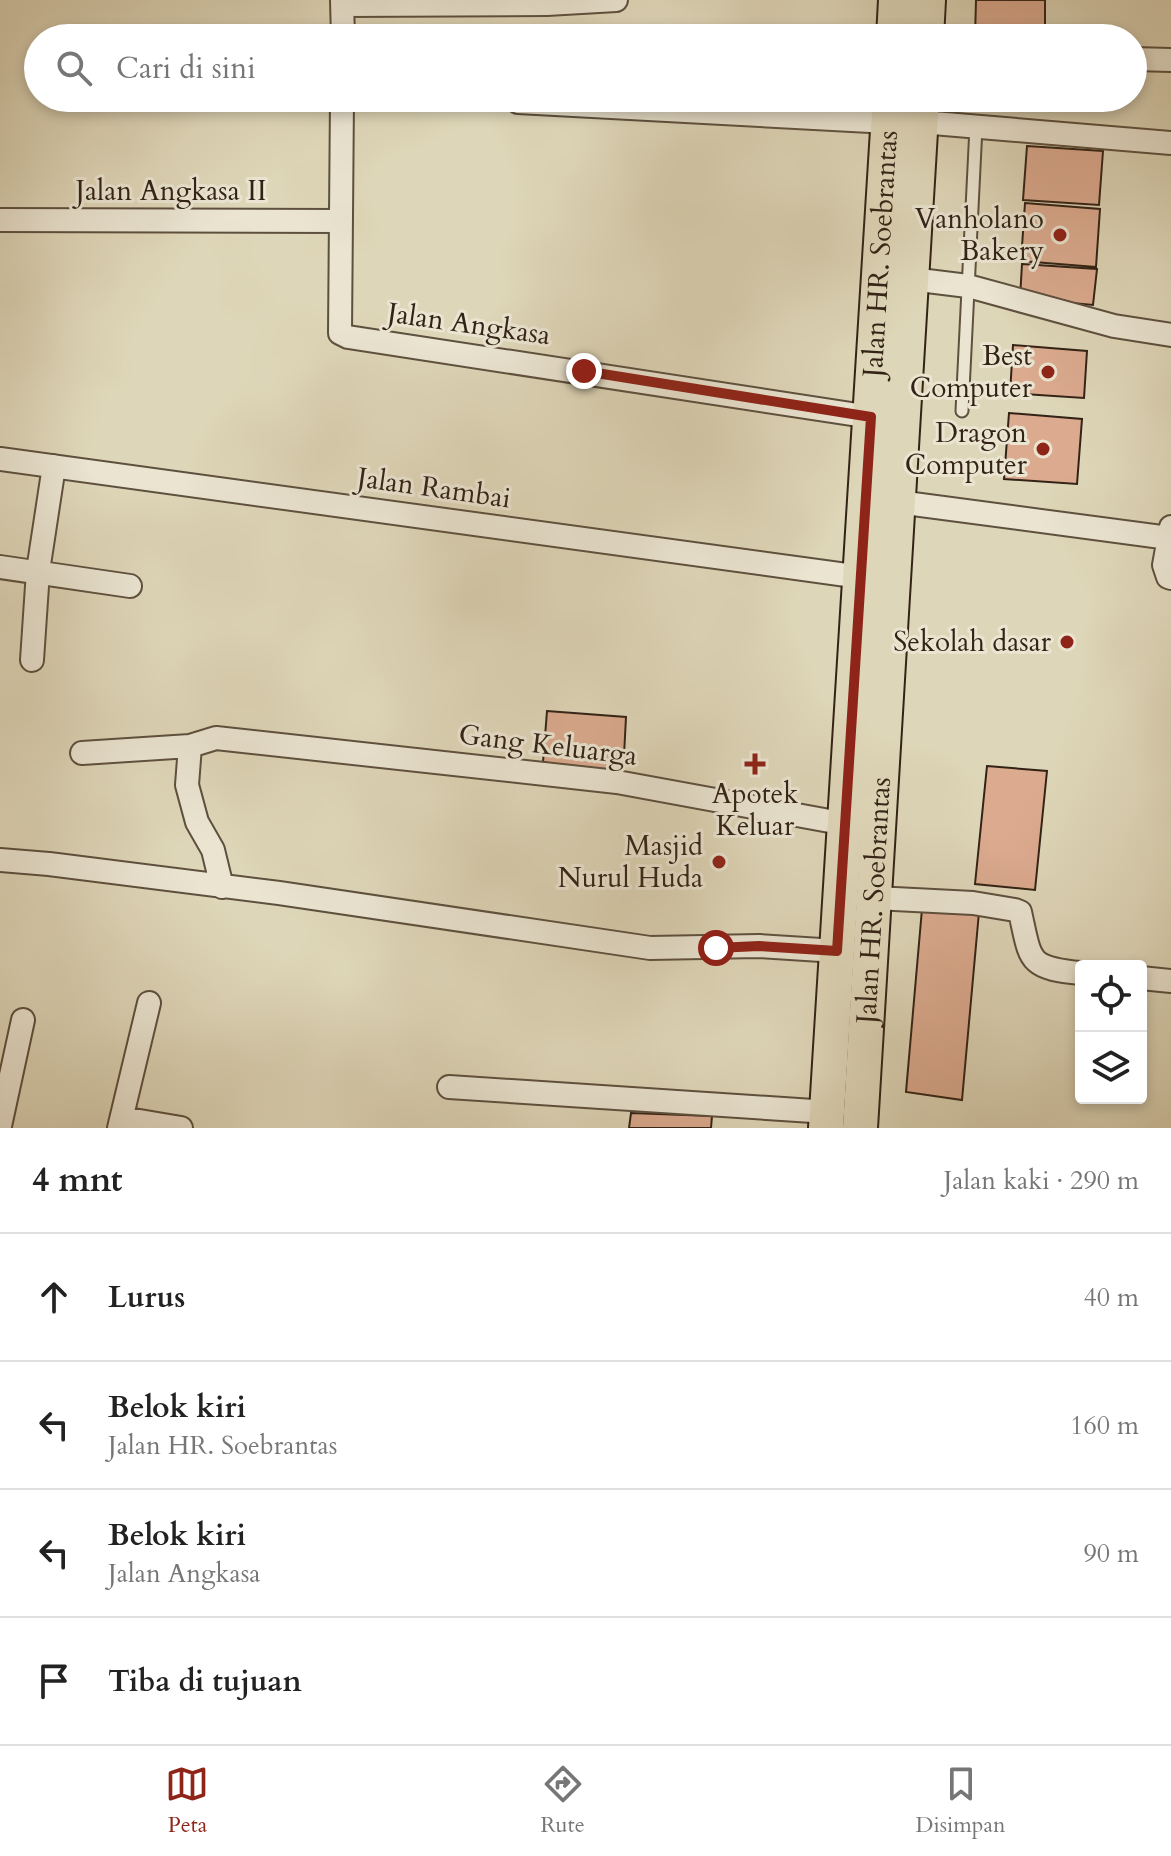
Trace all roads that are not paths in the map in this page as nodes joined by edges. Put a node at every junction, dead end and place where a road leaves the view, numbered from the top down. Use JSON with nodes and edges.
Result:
{"nodes":[{"id":1,"x":616,"y":0,"type":"edge"},
{"id":2,"x":896,"y":0,"type":"edge"},
{"id":3,"x":928,"y":0,"type":"edge"},
{"id":4,"x":342,"y":2,"type":"edge"},
{"id":5,"x":343,"y":24,"type":"edge"},
{"id":6,"x":895,"y":24,"type":"edge"},
{"id":7,"x":927,"y":24,"type":"edge"},
{"id":8,"x":1147,"y":59,"type":"edge"},
{"id":9,"x":1171,"y":60,"type":"edge"},
{"id":10,"x":342,"y":112,"type":"edge"},
{"id":11,"x":905,"y":112,"type":"edge"},
{"id":12,"x":905,"y":112,"type":"edge"},
{"id":13,"x":913,"y":112,"type":"edge"},
{"id":14,"x":976,"y":127,"type":"junction"},
{"id":15,"x":1171,"y":143,"type":"edge"},
{"id":16,"x":0,"y":220,"type":"edge"},
{"id":17,"x":341,"y":221,"type":"junction"},
{"id":18,"x":911,"y":279,"type":"junction"},
{"id":19,"x":968,"y":286,"type":"junction"},
{"id":20,"x":1171,"y":335,"type":"edge"},
{"id":21,"x":962,"y":411,"type":"dead end"},
{"id":22,"x":871,"y":417,"type":"junction"},
{"id":23,"x":0,"y":459,"type":"edge"},
{"id":24,"x":54,"y":466,"type":"junction"},
{"id":25,"x":898,"y":502,"type":"junction"},
{"id":26,"x":1170,"y":532,"type":"edge"},
{"id":27,"x":0,"y":567,"type":"edge"},
{"id":28,"x":38,"y":571,"type":"junction"},
{"id":29,"x":861,"y":577,"type":"junction"},
{"id":30,"x":1171,"y":578,"type":"edge"},
{"id":31,"x":130,"y":586,"type":"dead end"},
{"id":32,"x":32,"y":660,"type":"dead end"},
{"id":33,"x":190,"y":746,"type":"junction"},
{"id":34,"x":82,"y":753,"type":"dead end"},
{"id":35,"x":846,"y":824,"type":"junction"},
{"id":36,"x":0,"y":860,"type":"edge"},
{"id":37,"x":222,"y":887,"type":"junction"},
{"id":38,"x":874,"y":906,"type":"junction"},
{"id":39,"x":840,"y":912,"type":"junction"},
{"id":40,"x":837,"y":951,"type":"junction"},
{"id":41,"x":1075,"y":973,"type":"edge"},
{"id":42,"x":1147,"y":979,"type":"edge"},
{"id":43,"x":1171,"y":981,"type":"edge"},
{"id":44,"x":149,"y":1003,"type":"dead end"},
{"id":45,"x":23,"y":1020,"type":"dead end"},
{"id":46,"x":449,"y":1087,"type":"dead end"},
{"id":47,"x":827,"y":1120,"type":"edge"},
{"id":48,"x":121,"y":1123,"type":"edge"},
{"id":49,"x":0,"y":1126,"type":"edge"},
{"id":50,"x":181,"y":1128,"type":"edge"},
{"id":51,"x":860,"y":1128,"type":"edge"}],
"edges":[{"from":1,"to":4,"type":"street"},
{"from":2,"to":6,"type":"main road"},
{"from":3,"to":7,"type":"main road"},
{"from":4,"to":5,"type":"street"},
{"from":8,"to":9,"type":"street"},
{"from":10,"to":17,"type":"street","name":"Jalan Angkasa"},
{"from":11,"to":18,"type":"main road","name":"Jalan HR. Soebrantas"},
{"from":12,"to":22,"type":"main road","name":"Jalan HR. Soebrantas"},
{"from":13,"to":14,"type":"street"},
{"from":14,"to":15,"type":"street"},
{"from":14,"to":19,"type":"lane"},
{"from":16,"to":17,"type":"street","name":"Jalan Angkasa II"},
{"from":17,"to":22,"type":"street","name":"Jalan Angkasa"},
{"from":18,"to":19,"type":"street"},
{"from":18,"to":25,"type":"main road","name":"Jalan HR. Soebrantas"},
{"from":19,"to":20,"type":"street"},
{"from":19,"to":21,"type":"lane"},
{"from":22,"to":29,"type":"main road","name":"Jalan HR. Soebrantas"},
{"from":23,"to":24,"type":"street","name":"Jalan Rambai"},
{"from":24,"to":28,"type":"street"},
{"from":24,"to":29,"type":"street","name":"Jalan Rambai"},
{"from":25,"to":26,"type":"street"},
{"from":25,"to":38,"type":"main road","name":"Jalan HR. Soebrantas"},
{"from":26,"to":30,"type":"street"},
{"from":27,"to":28,"type":"street"},
{"from":28,"to":31,"type":"street"},
{"from":28,"to":32,"type":"street"},
{"from":29,"to":35,"type":"main road","name":"Jalan HR. Soebrantas"},
{"from":33,"to":34,"type":"street","name":"Gang Keluarga"},
{"from":33,"to":35,"type":"street","name":"Gang Keluarga"},
{"from":33,"to":37,"type":"street"},
{"from":35,"to":39,"type":"main road","name":"Jalan HR. Soebrantas"},
{"from":36,"to":37,"type":"street"},
{"from":37,"to":40,"type":"street"},
{"from":38,"to":39,"type":"main road"},
{"from":38,"to":41,"type":"street"},
{"from":38,"to":51,"type":"main road","name":"Jalan HR. Soebrantas"},
{"from":39,"to":40,"type":"main road","name":"Jalan HR. Soebrantas"},
{"from":40,"to":47,"type":"main road","name":"Jalan HR. Soebrantas"},
{"from":42,"to":43,"type":"street"},
{"from":44,"to":48,"type":"street"},
{"from":45,"to":49,"type":"street"},
{"from":46,"to":47,"type":"street"},
{"from":48,"to":50,"type":"street"}]}
